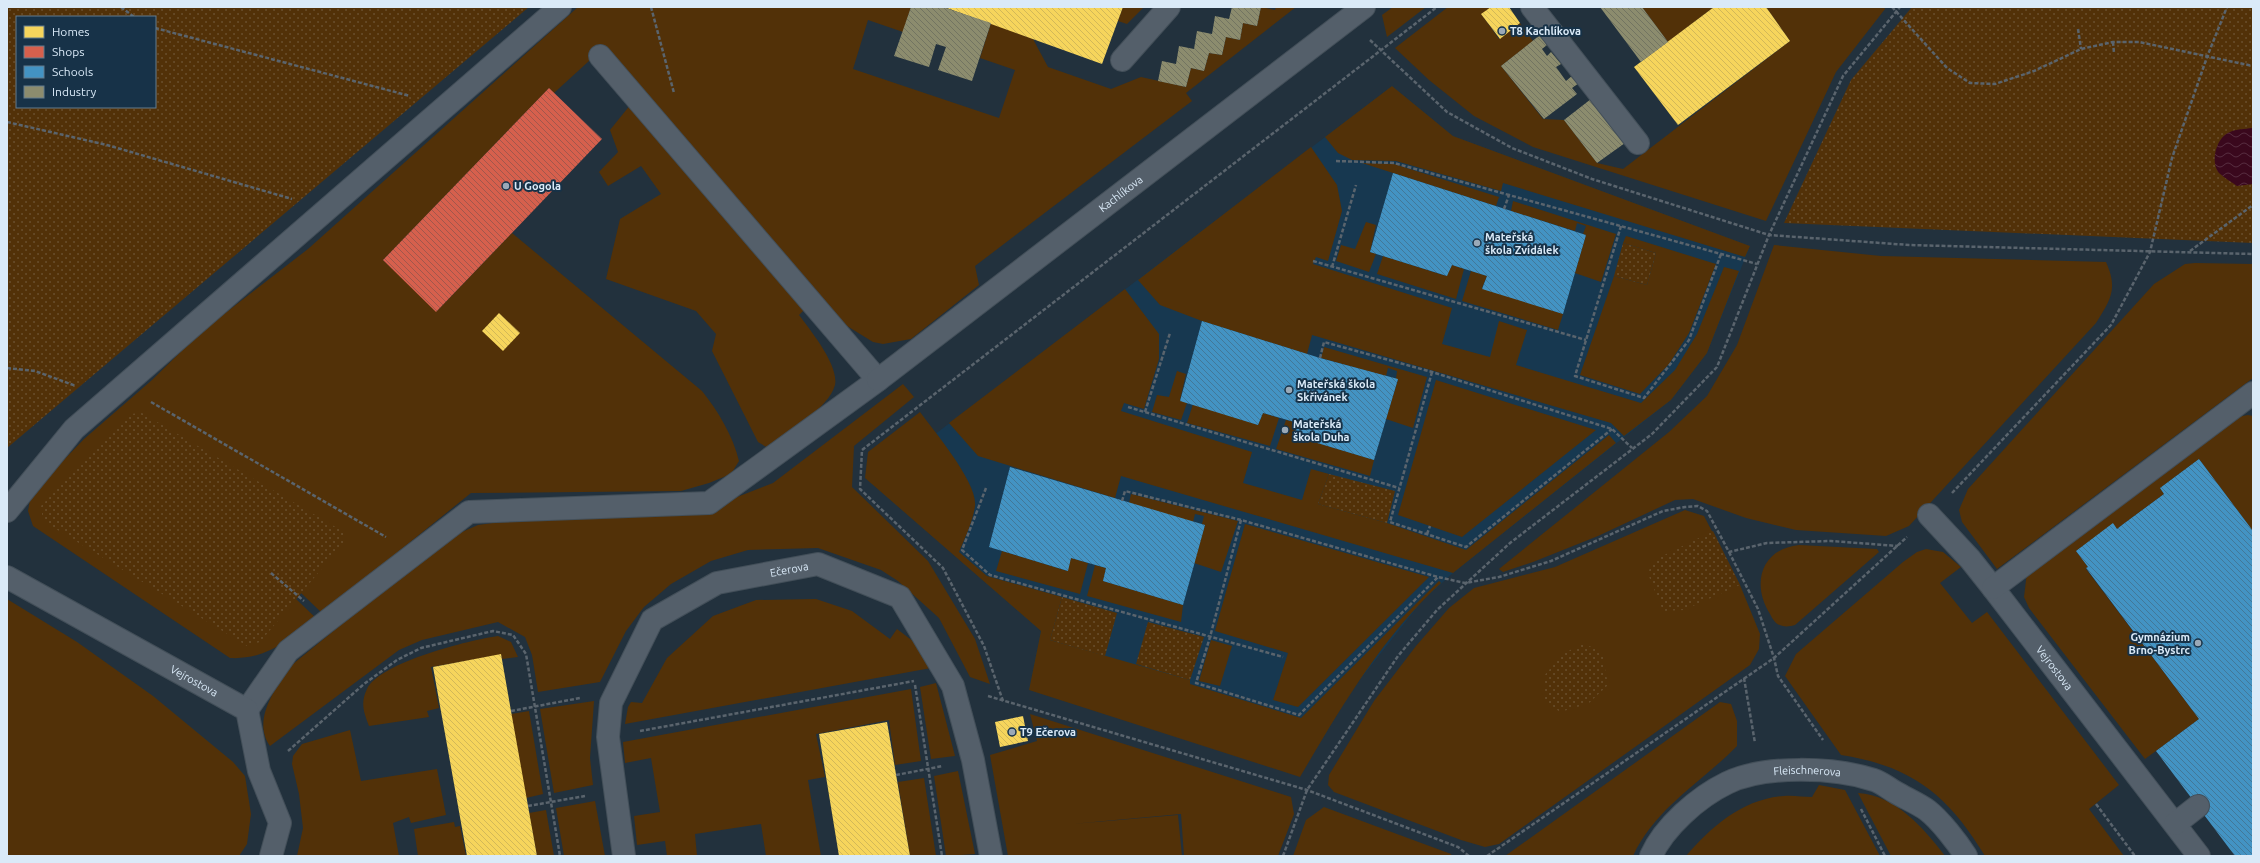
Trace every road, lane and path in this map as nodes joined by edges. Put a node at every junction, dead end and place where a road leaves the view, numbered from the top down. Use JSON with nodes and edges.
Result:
{"nodes":[{"id":1,"x":121,"y":7,"type":"edge"},
{"id":2,"x":560,"y":7,"type":"edge"},
{"id":3,"x":652,"y":7,"type":"edge"},
{"id":4,"x":1169,"y":7,"type":"edge"},
{"id":5,"x":1364,"y":7,"type":"edge"},
{"id":6,"x":1437,"y":7,"type":"edge"},
{"id":7,"x":1532,"y":7,"type":"edge"},
{"id":8,"x":1892,"y":7,"type":"edge"},
{"id":9,"x":1900,"y":7,"type":"edge"},
{"id":10,"x":2227,"y":7,"type":"edge"},
{"id":11,"x":1896,"y":11,"type":"junction"},
{"id":12,"x":133,"y":16,"type":"edge"},
{"id":13,"x":156,"y":28,"type":"edge"},
{"id":14,"x":2078,"y":29,"type":"dead end"},
{"id":15,"x":2113,"y":42,"type":"junction"},
{"id":16,"x":2081,"y":49,"type":"junction"},
{"id":17,"x":1380,"y":51,"type":"junction"},
{"id":18,"x":2114,"y":53,"type":"dead end"},
{"id":19,"x":600,"y":56,"type":"dead end"},
{"id":20,"x":2207,"y":57,"type":"junction"},
{"id":21,"x":1122,"y":60,"type":"dead end"},
{"id":22,"x":2253,"y":66,"type":"edge"},
{"id":23,"x":405,"y":95,"type":"dead end"},
{"id":24,"x":675,"y":97,"type":"dead end"},
{"id":25,"x":7,"y":122,"type":"edge"},
{"id":26,"x":1638,"y":143,"type":"dead end"},
{"id":27,"x":1336,"y":161,"type":"dead end"},
{"id":28,"x":1356,"y":185,"type":"dead end"},
{"id":29,"x":1509,"y":195,"type":"junction"},
{"id":30,"x":2253,"y":205,"type":"edge"},
{"id":31,"x":1504,"y":209,"type":"dead end"},
{"id":32,"x":323,"y":210,"type":"junction"},
{"id":33,"x":1621,"y":226,"type":"junction"},
{"id":34,"x":1769,"y":235,"type":"junction"},
{"id":35,"x":2150,"y":252,"type":"junction"},
{"id":36,"x":2190,"y":252,"type":"junction"},
{"id":37,"x":1721,"y":254,"type":"junction"},
{"id":38,"x":2253,"y":254,"type":"edge"},
{"id":39,"x":1313,"y":261,"type":"dead end"},
{"id":40,"x":1758,"y":264,"type":"junction"},
{"id":41,"x":1332,"y":267,"type":"junction"},
{"id":42,"x":1170,"y":333,"type":"dead end"},
{"id":43,"x":1586,"y":340,"type":"junction"},
{"id":44,"x":1320,"y":358,"type":"dead end"},
{"id":45,"x":7,"y":368,"type":"edge"},
{"id":46,"x":1432,"y":372,"type":"junction"},
{"id":47,"x":878,"y":380,"type":"junction"},
{"id":48,"x":123,"y":386,"type":"junction"},
{"id":49,"x":78,"y":387,"type":"dead end"},
{"id":50,"x":2253,"y":393,"type":"edge"},
{"id":51,"x":1128,"y":407,"type":"dead end"},
{"id":52,"x":1145,"y":412,"type":"junction"},
{"id":53,"x":1612,"y":429,"type":"junction"},
{"id":54,"x":1632,"y":448,"type":"junction"},
{"id":55,"x":986,"y":488,"type":"dead end"},
{"id":56,"x":1399,"y":488,"type":"junction"},
{"id":57,"x":1122,"y":501,"type":"dead end"},
{"id":58,"x":7,"y":511,"type":"edge"},
{"id":59,"x":1929,"y":515,"type":"junction"},
{"id":60,"x":1241,"y":520,"type":"junction"},
{"id":61,"x":1430,"y":526,"type":"dead end"},
{"id":62,"x":1427,"y":534,"type":"junction"},
{"id":63,"x":1898,"y":546,"type":"junction"},
{"id":64,"x":1729,"y":552,"type":"junction"},
{"id":65,"x":414,"y":553,"type":"junction"},
{"id":66,"x":271,"y":573,"type":"dead end"},
{"id":67,"x":7,"y":577,"type":"edge"},
{"id":68,"x":1438,"y":577,"type":"junction"},
{"id":69,"x":1465,"y":583,"type":"junction"},
{"id":70,"x":1993,"y":588,"type":"junction"},
{"id":71,"x":326,"y":621,"type":"junction"},
{"id":72,"x":1210,"y":637,"type":"junction"},
{"id":73,"x":1283,"y":657,"type":"dead end"},
{"id":74,"x":1774,"y":658,"type":"junction"},
{"id":75,"x":1744,"y":678,"type":"junction"},
{"id":76,"x":914,"y":681,"type":"junction"},
{"id":77,"x":954,"y":686,"type":"junction"},
{"id":78,"x":618,"y":690,"type":"junction"},
{"id":79,"x":1003,"y":701,"type":"junction"},
{"id":80,"x":536,"y":706,"type":"junction"},
{"id":81,"x":247,"y":710,"type":"junction"},
{"id":82,"x":511,"y":711,"type":"dead end"},
{"id":83,"x":608,"y":737,"type":"junction"},
{"id":84,"x":282,"y":755,"type":"dead end"},
{"id":85,"x":973,"y":760,"type":"junction"},
{"id":86,"x":929,"y":769,"type":"junction"},
{"id":87,"x":1760,"y":773,"type":"junction"},
{"id":88,"x":1842,"y":773,"type":"junction"},
{"id":89,"x":896,"y":775,"type":"dead end"},
{"id":90,"x":614,"y":790,"type":"junction"},
{"id":91,"x":1307,"y":790,"type":"junction"},
{"id":92,"x":551,"y":802,"type":"junction"},
{"id":93,"x":2096,"y":804,"type":"dead end"},
{"id":94,"x":528,"y":806,"type":"dead end"},
{"id":95,"x":2198,"y":806,"type":"dead end"},
{"id":96,"x":2175,"y":824,"type":"junction"},
{"id":97,"x":271,"y":856,"type":"edge"},
{"id":98,"x":560,"y":856,"type":"edge"},
{"id":99,"x":624,"y":856,"type":"edge"},
{"id":100,"x":942,"y":856,"type":"edge"},
{"id":101,"x":991,"y":856,"type":"edge"},
{"id":102,"x":1283,"y":856,"type":"edge"},
{"id":103,"x":1468,"y":856,"type":"edge"},
{"id":104,"x":1487,"y":856,"type":"edge"},
{"id":105,"x":1651,"y":856,"type":"edge"},
{"id":106,"x":1885,"y":856,"type":"edge"},
{"id":107,"x":1966,"y":856,"type":"edge"},
{"id":108,"x":2135,"y":856,"type":"edge"},
{"id":109,"x":2199,"y":856,"type":"edge"}],
"edges":[{"from":1,"to":12,"type":"path"},
{"from":2,"to":32,"type":"street"},
{"from":3,"to":24,"type":"path"},
{"from":4,"to":21,"type":"street"},
{"from":5,"to":47,"type":"street","name":"Kachlíkova"},
{"from":6,"to":17,"type":"path"},
{"from":7,"to":26,"type":"street"},
{"from":8,"to":11,"type":"path"},
{"from":9,"to":11,"type":"path"},
{"from":10,"to":20,"type":"path"},
{"from":11,"to":16,"type":"path"},
{"from":11,"to":34,"type":"path"},
{"from":13,"to":23,"type":"path"},
{"from":14,"to":16,"type":"path"},
{"from":15,"to":16,"type":"path"},
{"from":15,"to":18,"type":"path"},
{"from":15,"to":20,"type":"path"},
{"from":17,"to":34,"type":"path"},
{"from":17,"to":79,"type":"path"},
{"from":19,"to":47,"type":"street"},
{"from":20,"to":22,"type":"path"},
{"from":20,"to":35,"type":"path"},
{"from":25,"to":32,"type":"path"},
{"from":27,"to":29,"type":"path"},
{"from":28,"to":41,"type":"path"},
{"from":29,"to":31,"type":"path"},
{"from":29,"to":33,"type":"path"},
{"from":30,"to":36,"type":"path"},
{"from":32,"to":48,"type":"street"},
{"from":33,"to":37,"type":"path"},
{"from":33,"to":43,"type":"path"},
{"from":34,"to":35,"type":"path"},
{"from":34,"to":40,"type":"path"},
{"from":35,"to":36,"type":"path"},
{"from":35,"to":59,"type":"path"},
{"from":36,"to":38,"type":"path"},
{"from":37,"to":40,"type":"path"},
{"from":37,"to":43,"type":"path"},
{"from":39,"to":41,"type":"path"},
{"from":40,"to":54,"type":"path"},
{"from":41,"to":43,"type":"path"},
{"from":42,"to":52,"type":"path"},
{"from":44,"to":46,"type":"path"},
{"from":45,"to":49,"type":"path"},
{"from":46,"to":53,"type":"path"},
{"from":46,"to":56,"type":"path"},
{"from":47,"to":65,"type":"street","name":"Kachlíkova"},
{"from":48,"to":58,"type":"street"},
{"from":48,"to":65,"type":"path"},
{"from":50,"to":70,"type":"street"},
{"from":51,"to":52,"type":"path"},
{"from":52,"to":56,"type":"path"},
{"from":53,"to":54,"type":"path"},
{"from":53,"to":62,"type":"path"},
{"from":54,"to":69,"type":"path"},
{"from":55,"to":72,"type":"path"},
{"from":56,"to":62,"type":"path"},
{"from":57,"to":60,"type":"path"},
{"from":59,"to":63,"type":"path"},
{"from":59,"to":70,"type":"street","name":"Vejrostova"},
{"from":60,"to":68,"type":"path"},
{"from":60,"to":72,"type":"path"},
{"from":61,"to":62,"type":"path"},
{"from":63,"to":64,"type":"path"},
{"from":63,"to":74,"type":"path"},
{"from":64,"to":69,"type":"path"},
{"from":64,"to":74,"type":"path"},
{"from":65,"to":71,"type":"street","name":"Kachlíkova"},
{"from":66,"to":71,"type":"path"},
{"from":67,"to":81,"type":"street","name":"Vejrostova"},
{"from":68,"to":69,"type":"path"},
{"from":68,"to":72,"type":"path"},
{"from":69,"to":91,"type":"path"},
{"from":70,"to":96,"type":"street","name":"Vejrostova"},
{"from":71,"to":81,"type":"street","name":"Kachlíkova"},
{"from":72,"to":73,"type":"path"},
{"from":74,"to":75,"type":"path"},
{"from":74,"to":88,"type":"path"},
{"from":75,"to":87,"type":"path"},
{"from":75,"to":104,"type":"path"},
{"from":76,"to":77,"type":"path"},
{"from":76,"to":83,"type":"path"},
{"from":76,"to":86,"type":"path"},
{"from":77,"to":78,"type":"street","name":"Ečerova"},
{"from":77,"to":79,"type":"path"},
{"from":77,"to":85,"type":"street","name":"Ečerova"},
{"from":78,"to":80,"type":"path"},
{"from":78,"to":83,"type":"street","name":"Ečerova"},
{"from":79,"to":91,"type":"path"},
{"from":80,"to":82,"type":"path"},
{"from":80,"to":84,"type":"path"},
{"from":80,"to":92,"type":"path"},
{"from":81,"to":97,"type":"street"},
{"from":83,"to":90,"type":"street","name":"Ečerova"},
{"from":85,"to":86,"type":"path"},
{"from":85,"to":101,"type":"street","name":"Ečerova"},
{"from":86,"to":89,"type":"path"},
{"from":86,"to":100,"type":"path"},
{"from":87,"to":88,"type":"street","name":"Fleischnerova"},
{"from":87,"to":105,"type":"street","name":"Fleischnerova"},
{"from":88,"to":106,"type":"path"},
{"from":88,"to":107,"type":"street","name":"Fleischnerova"},
{"from":90,"to":92,"type":"path"},
{"from":90,"to":99,"type":"street","name":"Ečerova"},
{"from":91,"to":102,"type":"path"},
{"from":91,"to":103,"type":"path"},
{"from":92,"to":94,"type":"path"},
{"from":92,"to":98,"type":"path"},
{"from":93,"to":108,"type":"path"},
{"from":95,"to":96,"type":"street"},
{"from":96,"to":109,"type":"street","name":"Vejrostova"}]}
